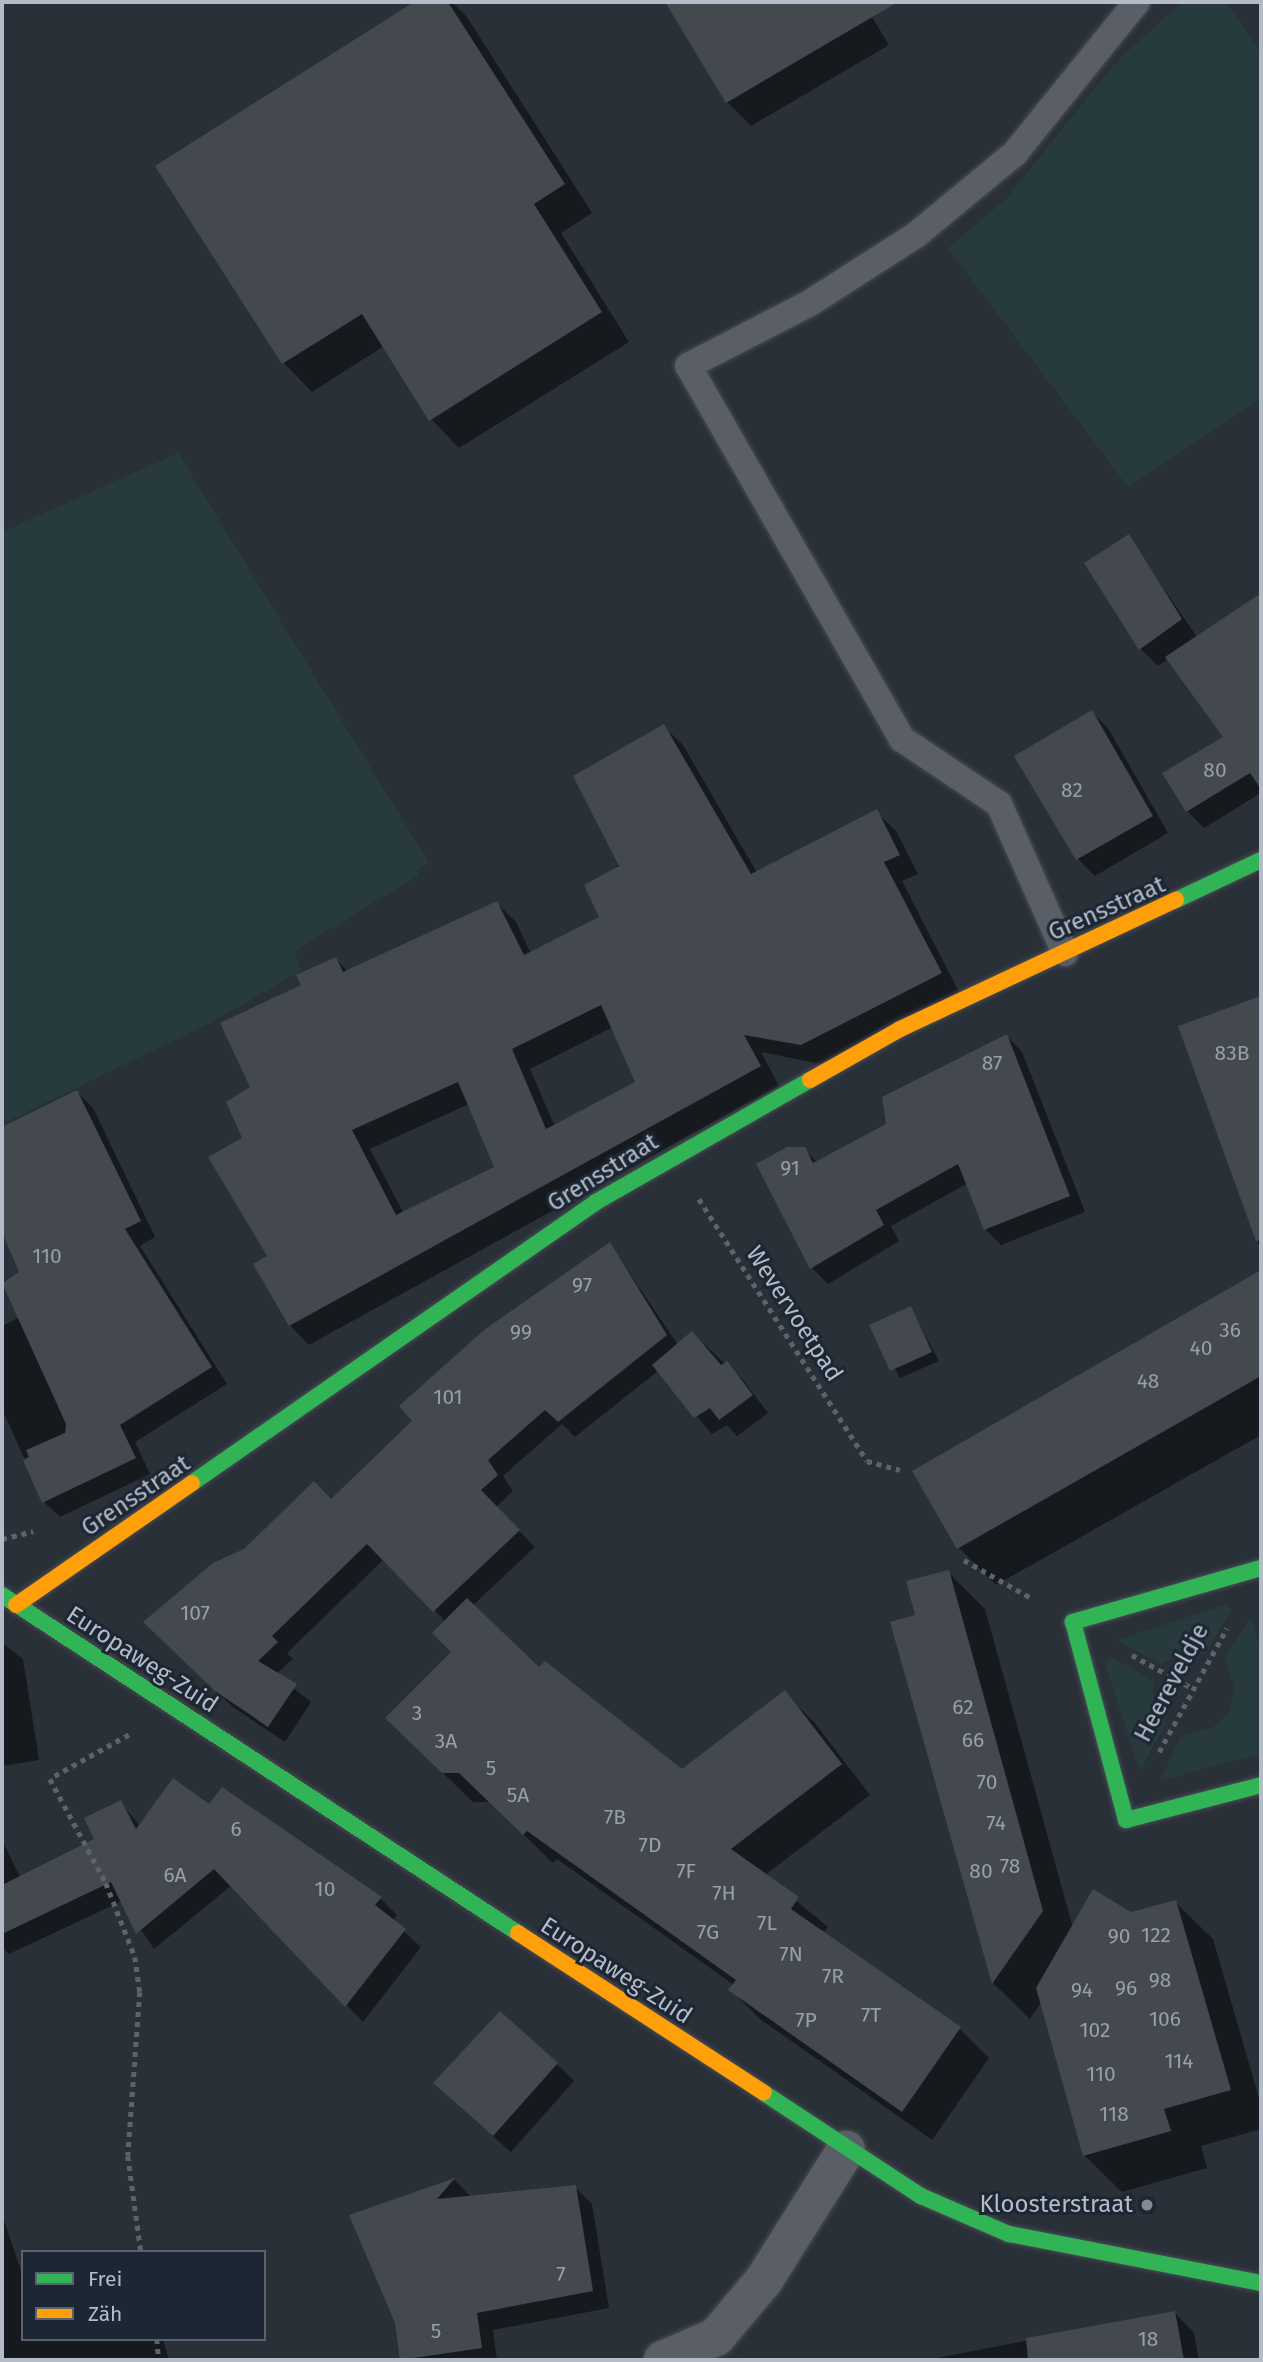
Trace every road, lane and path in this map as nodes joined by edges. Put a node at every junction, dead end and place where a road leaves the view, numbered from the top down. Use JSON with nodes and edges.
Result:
{"nodes":[{"id":1,"x":1138,"y":2,"type":"edge"},
{"id":2,"x":1261,"y":860,"type":"edge"},
{"id":3,"x":1065,"y":953,"type":"junction"},
{"id":4,"x":676,"y":1155,"type":"junction"},
{"id":5,"x":900,"y":1470,"type":"dead end"},
{"id":6,"x":964,"y":1560,"type":"dead end"},
{"id":7,"x":1261,"y":1568,"type":"edge"},
{"id":8,"x":2,"y":1595,"type":"edge"},
{"id":9,"x":16,"y":1605,"type":"junction"},
{"id":10,"x":1233,"y":1617,"type":"dead end"},
{"id":11,"x":1073,"y":1622,"type":"junction"},
{"id":12,"x":175,"y":1710,"type":"junction"},
{"id":13,"x":1261,"y":1784,"type":"edge"},
{"id":14,"x":1126,"y":1820,"type":"junction"},
{"id":15,"x":846,"y":2150,"type":"junction"},
{"id":16,"x":141,"y":2250,"type":"edge"},
{"id":17,"x":1257,"y":2285,"type":"edge"},
{"id":18,"x":157,"y":2341,"type":"edge"},
{"id":19,"x":159,"y":2360,"type":"edge"},
{"id":20,"x":663,"y":2360,"type":"edge"}],
"edges":[{"from":1,"to":3,"type":"lane"},
{"from":2,"to":3,"type":"street","name":"Grensstraat"},
{"from":3,"to":4,"type":"street","name":"Grensstraat"},
{"from":4,"to":5,"type":"path","name":"Wevervoetpad"},
{"from":4,"to":9,"type":"street","name":"Grensstraat"},
{"from":6,"to":11,"type":"path"},
{"from":7,"to":11,"type":"street","name":"Heereveldje"},
{"from":8,"to":9,"type":"street","name":"Europaweg-Zuid"},
{"from":9,"to":12,"type":"street","name":"Europaweg-Zuid"},
{"from":10,"to":14,"type":"path","name":"Heereveldje"},
{"from":11,"to":14,"type":"street","name":"Heereveldje"},
{"from":12,"to":15,"type":"street","name":"Europaweg-Zuid"},
{"from":12,"to":16,"type":"path"},
{"from":13,"to":14,"type":"street"},
{"from":15,"to":17,"type":"street","name":"Europaweg-Zuid"},
{"from":15,"to":20,"type":"street"},
{"from":18,"to":19,"type":"path"}]}
